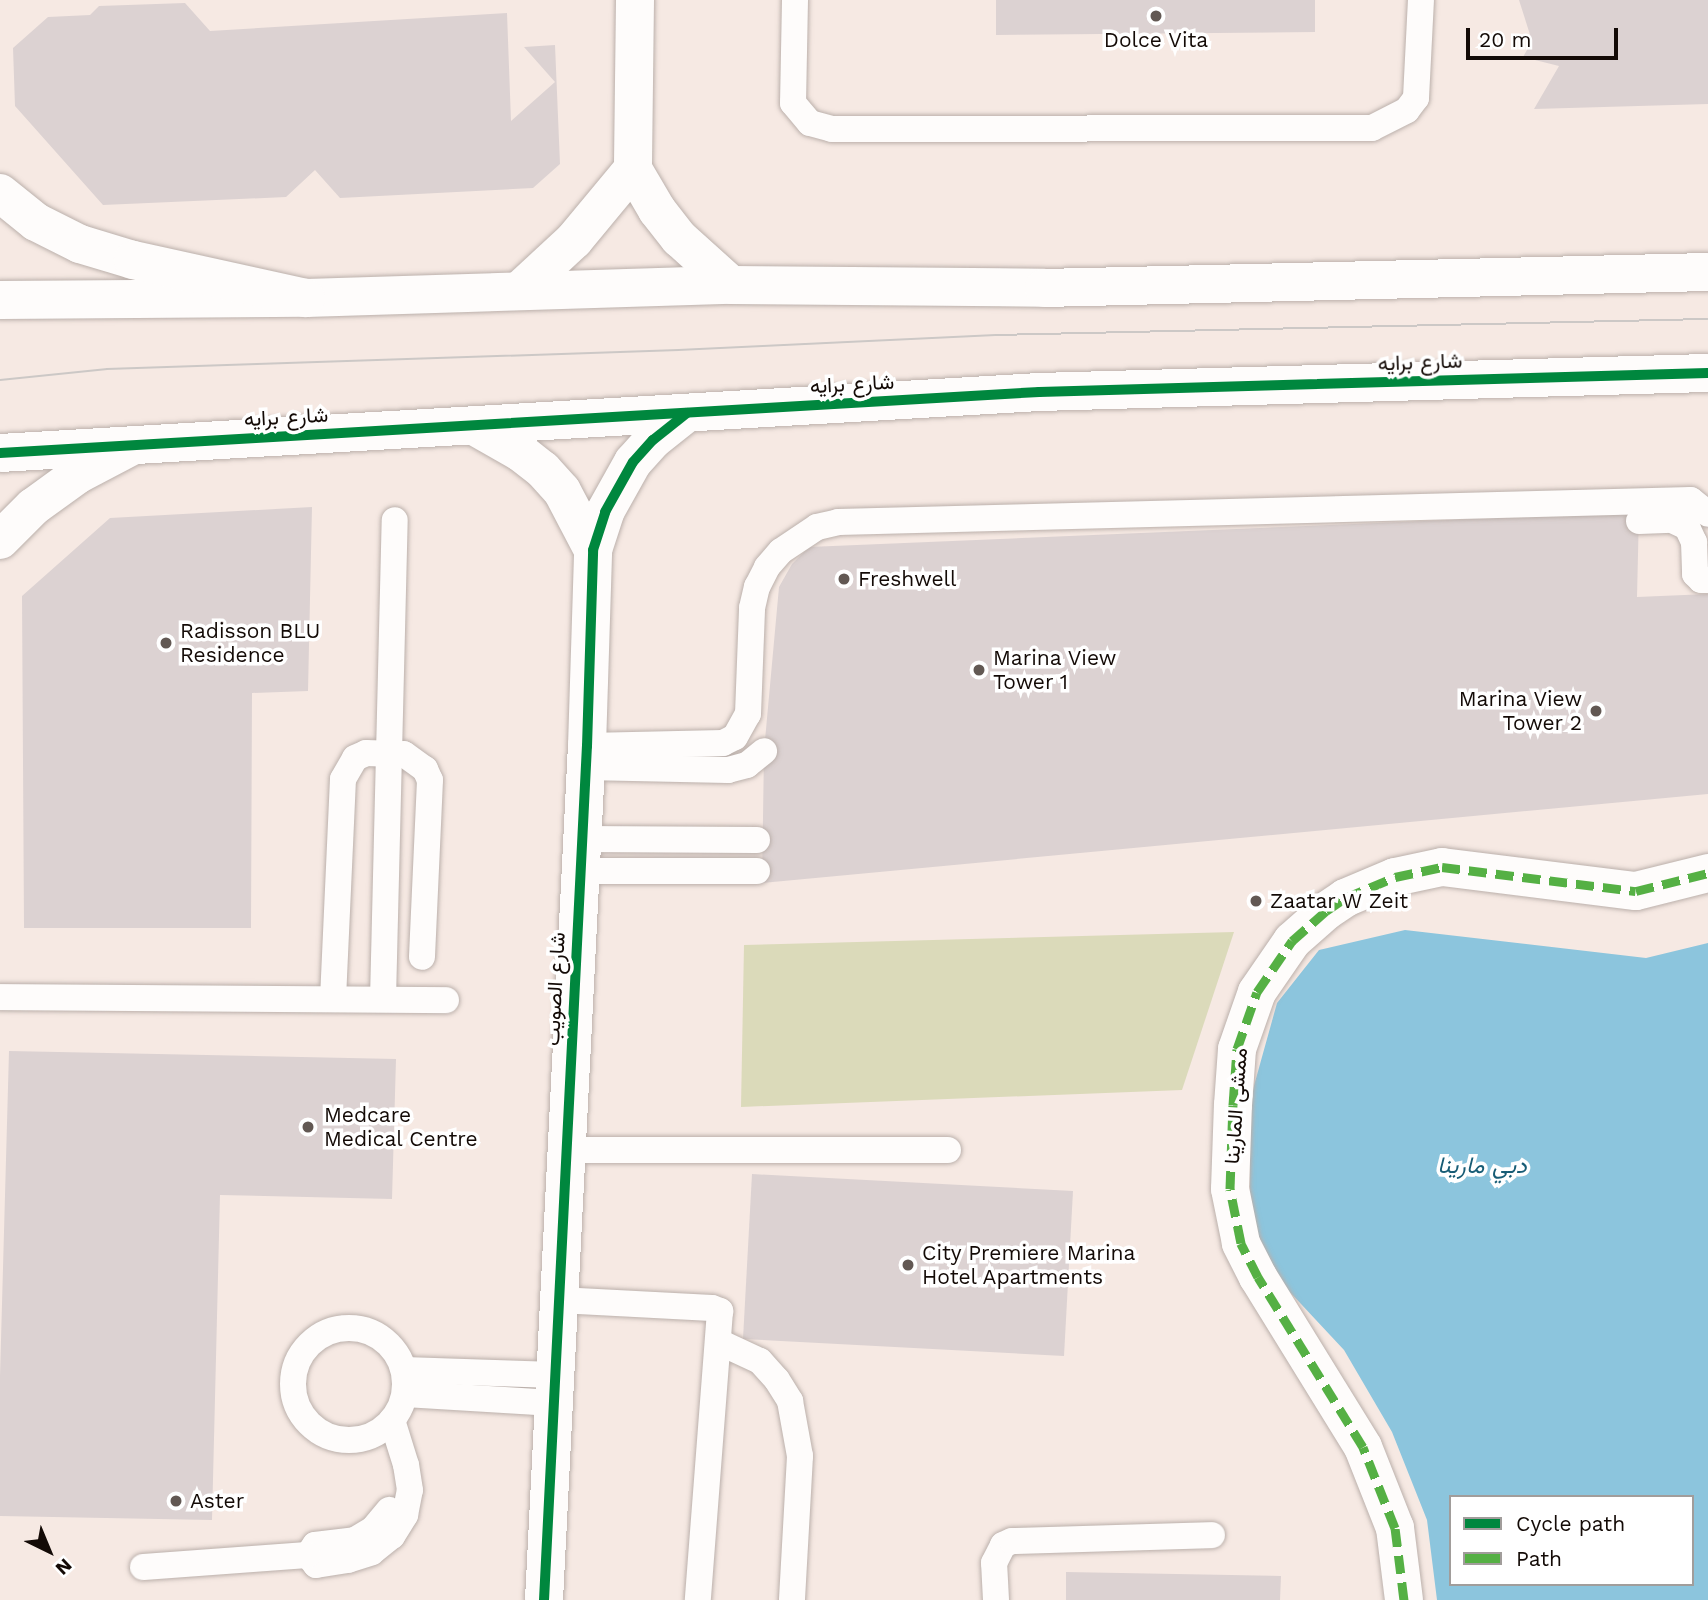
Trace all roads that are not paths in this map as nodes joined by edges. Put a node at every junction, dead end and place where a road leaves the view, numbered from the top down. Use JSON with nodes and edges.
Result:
{"nodes":[{"id":1,"x":635,"y":0,"type":"edge"},
{"id":2,"x":795,"y":0,"type":"edge"},
{"id":3,"x":1421,"y":0,"type":"edge"},
{"id":4,"x":633,"y":169,"type":"junction"},
{"id":5,"x":0,"y":193,"type":"edge"},
{"id":6,"x":1708,"y":272,"type":"edge"},
{"id":7,"x":731,"y":285,"type":"junction"},
{"id":8,"x":520,"y":290,"type":"junction"},
{"id":9,"x":306,"y":298,"type":"junction"},
{"id":10,"x":0,"y":300,"type":"edge"},
{"id":11,"x":1708,"y":373,"type":"edge"},
{"id":12,"x":687,"y":413,"type":"junction"},
{"id":13,"x":474,"y":426,"type":"junction"},
{"id":14,"x":134,"y":445,"type":"junction"},
{"id":15,"x":0,"y":453,"type":"edge"},
{"id":16,"x":1708,"y":514,"type":"edge"},
{"id":17,"x":395,"y":520,"type":"dead end"},
{"id":18,"x":1639,"y":521,"type":"dead end"},
{"id":19,"x":0,"y":540,"type":"edge"},
{"id":20,"x":593,"y":550,"type":"junction"},
{"id":21,"x":1708,"y":580,"type":"edge"},
{"id":22,"x":764,"y":751,"type":"dead end"},
{"id":23,"x":388,"y":754,"type":"junction"},
{"id":24,"x":586,"y":756,"type":"junction"},
{"id":25,"x":757,"y":840,"type":"dead end"},
{"id":26,"x":581,"y":855,"type":"junction"},
{"id":27,"x":757,"y":871,"type":"dead end"},
{"id":28,"x":1708,"y":873,"type":"edge"},
{"id":29,"x":422,"y":957,"type":"dead end"},
{"id":30,"x":0,"y":997,"type":"edge"},
{"id":31,"x":332,"y":999,"type":"junction"},
{"id":32,"x":383,"y":999,"type":"junction"},
{"id":33,"x":446,"y":999,"type":"dead end"},
{"id":34,"x":566,"y":1150,"type":"junction"},
{"id":35,"x":948,"y":1150,"type":"dead end"},
{"id":36,"x":559,"y":1300,"type":"junction"},
{"id":37,"x":719,"y":1342,"type":"junction"},
{"id":38,"x":405,"y":1382,"type":"junction"},
{"id":39,"x":554,"y":1389,"type":"junction"},
{"id":40,"x":386,"y":1426,"type":"junction"},
{"id":41,"x":1212,"y":1535,"type":"dead end"},
{"id":42,"x":143,"y":1567,"type":"dead end"},
{"id":43,"x":544,"y":1600,"type":"edge"},
{"id":44,"x":698,"y":1600,"type":"edge"},
{"id":45,"x":792,"y":1600,"type":"edge"},
{"id":46,"x":996,"y":1600,"type":"edge"},
{"id":47,"x":1404,"y":1600,"type":"edge"}],
"edges":[{"from":1,"to":4,"type":"street"},
{"from":2,"to":3,"type":"lane"},
{"from":4,"to":7,"type":"street"},
{"from":4,"to":8,"type":"street"},
{"from":5,"to":9,"type":"street"},
{"from":6,"to":7,"type":"street"},
{"from":7,"to":8,"type":"street"},
{"from":8,"to":9,"type":"street"},
{"from":9,"to":10,"type":"street"},
{"from":11,"to":12,"type":"street","name":"شارع برايه"},
{"from":12,"to":13,"type":"street","name":"شارع برايه"},
{"from":12,"to":20,"type":"street","name":"شارع الصويب"},
{"from":13,"to":14,"type":"street","name":"شارع برايه"},
{"from":13,"to":20,"type":"street","name":"شارع الصويب"},
{"from":14,"to":15,"type":"street","name":"شارع برايه"},
{"from":14,"to":19,"type":"street"},
{"from":16,"to":24,"type":"lane"},
{"from":17,"to":23,"type":"lane"},
{"from":18,"to":21,"type":"lane"},
{"from":20,"to":24,"type":"street","name":"شارع الصويب"},
{"from":22,"to":24,"type":"lane"},
{"from":23,"to":29,"type":"lane"},
{"from":23,"to":31,"type":"lane"},
{"from":23,"to":32,"type":"lane"},
{"from":24,"to":26,"type":"street","name":"شارع الصويب"},
{"from":25,"to":26,"type":"lane"},
{"from":26,"to":27,"type":"lane"},
{"from":26,"to":34,"type":"street","name":"شارع الصويب"},
{"from":28,"to":47,"type":"street","name":"ممشى المارينا"},
{"from":30,"to":31,"type":"lane"},
{"from":31,"to":32,"type":"lane"},
{"from":32,"to":33,"type":"lane"},
{"from":34,"to":35,"type":"lane"},
{"from":34,"to":36,"type":"street","name":"شارع الصويب"},
{"from":36,"to":37,"type":"lane"},
{"from":36,"to":39,"type":"street","name":"شارع الصويب"},
{"from":37,"to":44,"type":"lane"},
{"from":37,"to":45,"type":"lane"},
{"from":38,"to":39,"type":"lane"},
{"from":38,"to":40,"type":"lane"},
{"from":38,"to":40,"type":"lane"},
{"from":39,"to":43,"type":"street","name":"شارع الصويب"},
{"from":40,"to":42,"type":"lane"},
{"from":41,"to":46,"type":"lane"}]}
